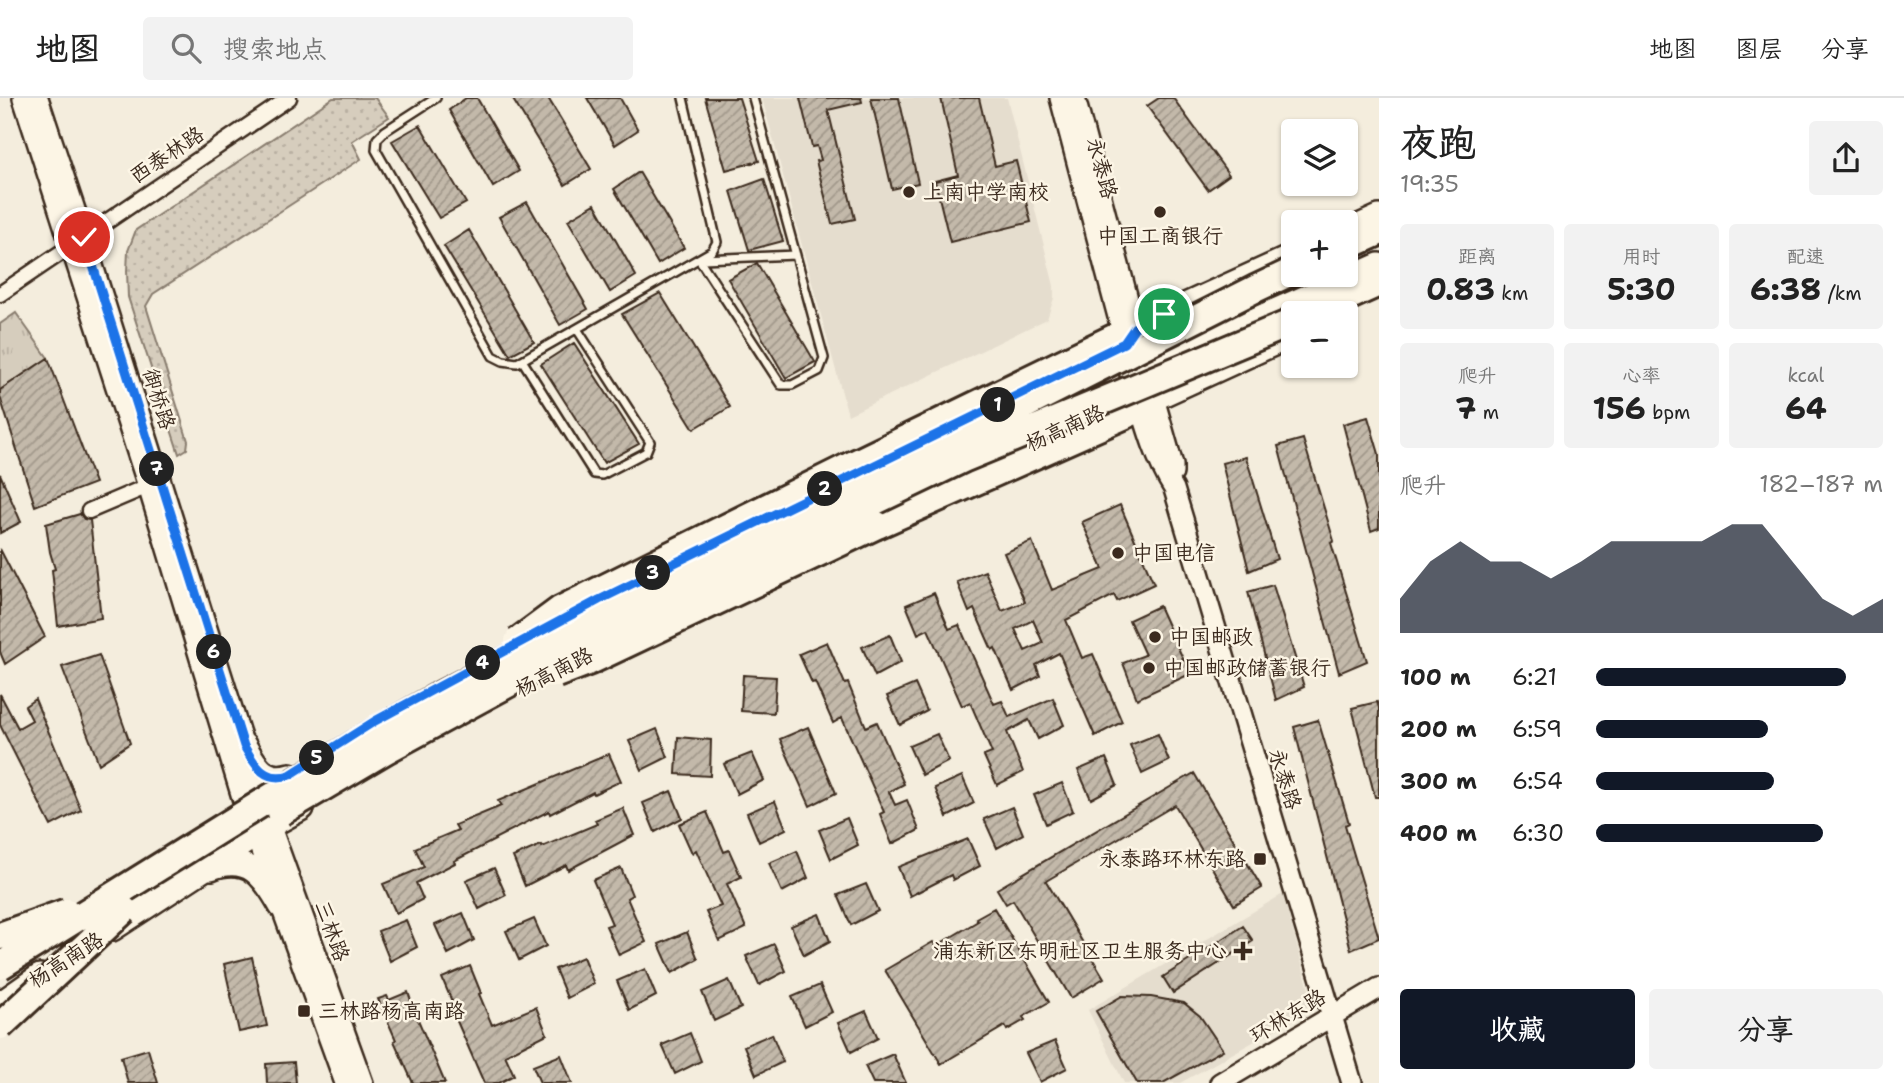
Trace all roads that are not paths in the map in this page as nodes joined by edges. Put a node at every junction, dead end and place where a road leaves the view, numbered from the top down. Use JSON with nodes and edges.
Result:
{"nodes":[{"id":1,"x":23,"y":98,"type":"edge"},
{"id":2,"x":38,"y":98,"type":"edge"},
{"id":3,"x":289,"y":98,"type":"edge"},
{"id":4,"x":436,"y":98,"type":"edge"},
{"id":5,"x":682,"y":98,"type":"edge"},
{"id":6,"x":752,"y":98,"type":"edge"},
{"id":7,"x":1060,"y":98,"type":"edge"},
{"id":8,"x":1075,"y":98,"type":"edge"},
{"id":9,"x":1379,"y":217,"type":"edge"},
{"id":10,"x":1358,"y":227,"type":"edge"},
{"id":11,"x":1379,"y":232,"type":"edge"},
{"id":12,"x":77,"y":242,"type":"junction"},
{"id":13,"x":1358,"y":242,"type":"edge"},
{"id":14,"x":1379,"y":249,"type":"edge"},
{"id":15,"x":796,"y":255,"type":"junction"},
{"id":16,"x":699,"y":259,"type":"junction"},
{"id":17,"x":1358,"y":259,"type":"edge"},
{"id":18,"x":1281,"y":261,"type":"edge"},
{"id":19,"x":1379,"y":265,"type":"edge"},
{"id":20,"x":1281,"y":277,"type":"edge"},
{"id":21,"x":1379,"y":283,"type":"edge"},
{"id":22,"x":1300,"y":287,"type":"edge"},
{"id":23,"x":0,"y":294,"type":"edge"},
{"id":24,"x":1379,"y":296,"type":"edge"},
{"id":25,"x":1339,"y":301,"type":"edge"},
{"id":26,"x":1358,"y":305,"type":"edge"},
{"id":27,"x":1281,"y":327,"type":"edge"},
{"id":28,"x":577,"y":329,"type":"junction"},
{"id":29,"x":1281,"y":341,"type":"edge"},
{"id":30,"x":522,"y":360,"type":"junction"},
{"id":31,"x":1137,"y":370,"type":"junction"},
{"id":32,"x":967,"y":478,"type":"junction"},
{"id":33,"x":148,"y":486,"type":"junction"},
{"id":34,"x":89,"y":511,"type":"dead end"},
{"id":35,"x":453,"y":701,"type":"junction"},
{"id":36,"x":244,"y":746,"type":"junction"},
{"id":37,"x":290,"y":775,"type":"junction"},
{"id":38,"x":251,"y":799,"type":"junction"},
{"id":39,"x":263,"y":831,"type":"junction"},
{"id":40,"x":202,"y":872,"type":"junction"},
{"id":41,"x":119,"y":902,"type":"junction"},
{"id":42,"x":281,"y":906,"type":"junction"},
{"id":43,"x":0,"y":936,"type":"edge"},
{"id":44,"x":0,"y":952,"type":"edge"},
{"id":45,"x":0,"y":966,"type":"edge"},
{"id":46,"x":0,"y":986,"type":"edge"},
{"id":47,"x":1379,"y":988,"type":"edge"},
{"id":48,"x":0,"y":1004,"type":"edge"},
{"id":49,"x":1332,"y":1016,"type":"junction"},
{"id":50,"x":0,"y":1026,"type":"edge"},
{"id":51,"x":345,"y":1083,"type":"edge"},
{"id":52,"x":363,"y":1083,"type":"edge"},
{"id":53,"x":1220,"y":1083,"type":"edge"},
{"id":54,"x":1352,"y":1083,"type":"edge"}],
"edges":[{"from":1,"to":12,"type":"main road","name":"御桥路"},
{"from":2,"to":12,"type":"main road","name":"御桥路"},
{"from":3,"to":12,"type":"street","name":"西泰林路"},
{"from":4,"to":30,"type":"lane"},
{"from":5,"to":16,"type":"lane"},
{"from":6,"to":15,"type":"lane"},
{"from":7,"to":31,"type":"main road","name":"永泰路"},
{"from":8,"to":31,"type":"main road","name":"永泰路"},
{"from":9,"to":10,"type":"main road"},
{"from":11,"to":13,"type":"highway"},
{"from":12,"to":23,"type":"street","name":"西泰林路"},
{"from":12,"to":33,"type":"main road","name":"御桥路"},
{"from":12,"to":36,"type":"main road","name":"御桥路"},
{"from":14,"to":17,"type":"main road"},
{"from":15,"to":16,"type":"lane"},
{"from":15,"to":16,"type":"lane"},
{"from":16,"to":28,"type":"lane"},
{"from":18,"to":31,"type":"main road","name":"杨高南路"},
{"from":19,"to":31,"type":"main road","name":"杨高南路"},
{"from":20,"to":35,"type":"highway","name":"杨高南路","bridge":true},
{"from":21,"to":25,"type":"highway"},
{"from":22,"to":31,"type":"main road","name":"杨高南路"},
{"from":24,"to":26,"type":"main road"},
{"from":27,"to":35,"type":"highway","name":"杨高南路","bridge":true},
{"from":28,"to":30,"type":"lane"},
{"from":28,"to":30,"type":"lane"},
{"from":29,"to":31,"type":"main road","name":"杨高南路"},
{"from":31,"to":32,"type":"main road","name":"杨高南路"},
{"from":31,"to":32,"type":"highway"},
{"from":31,"to":35,"type":"main road","name":"杨高南路"},
{"from":31,"to":35,"type":"highway","bridge":true},
{"from":31,"to":49,"type":"main road","name":"永泰路"},
{"from":32,"to":35,"type":"highway","bridge":true},
{"from":33,"to":34,"type":"street"},
{"from":33,"to":38,"type":"main road","name":"御桥路"},
{"from":35,"to":37,"type":"main road","name":"杨高南路"},
{"from":35,"to":39,"type":"main road","name":"杨高南路"},
{"from":35,"to":41,"type":"highway","name":"杨高南路","bridge":true},
{"from":36,"to":37,"type":"main road"},
{"from":36,"to":38,"type":"main road","name":"御桥路"},
{"from":37,"to":38,"type":"main road","name":"杨高南路"},
{"from":38,"to":39,"type":"main road","name":"三林路"},
{"from":38,"to":44,"type":"main road","name":"杨高南路"},
{"from":39,"to":40,"type":"main road","name":"杨高南路"},
{"from":39,"to":42,"type":"main road","name":"三林路"},
{"from":39,"to":52,"type":"main road","name":"三林路"},
{"from":40,"to":42,"type":"main road"},
{"from":40,"to":48,"type":"main road","name":"杨高南路"},
{"from":41,"to":43,"type":"highway","bridge":true},
{"from":41,"to":45,"type":"highway","name":"杨高南路","bridge":true},
{"from":41,"to":46,"type":"highway","name":"杨高南路","bridge":true},
{"from":41,"to":50,"type":"highway","bridge":true},
{"from":42,"to":51,"type":"main road","name":"三林路"},
{"from":47,"to":49,"type":"main road","name":"环林东路"},
{"from":49,"to":53,"type":"main road","name":"环林东路"},
{"from":49,"to":54,"type":"main road","name":"永泰路"}]}
